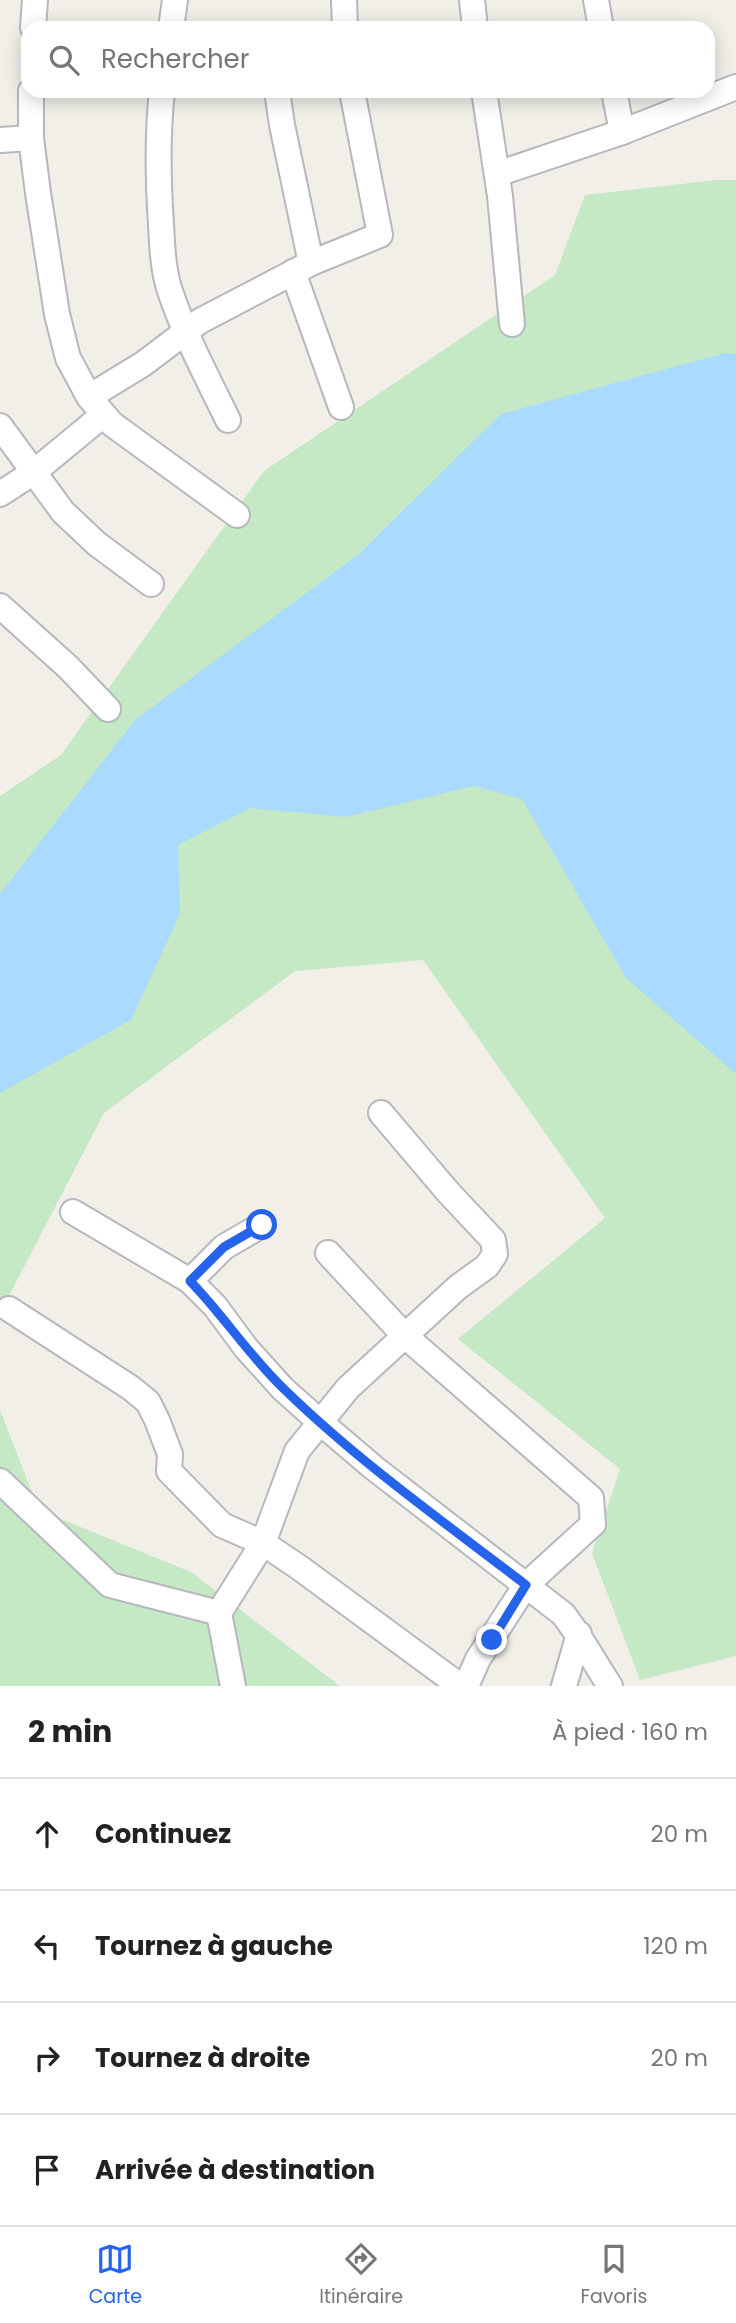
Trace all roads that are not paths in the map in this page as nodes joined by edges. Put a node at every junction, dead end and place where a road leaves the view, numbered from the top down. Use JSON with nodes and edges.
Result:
{"nodes":[{"id":1,"x":35,"y":0,"type":"edge"},
{"id":2,"x":175,"y":0,"type":"edge"},
{"id":3,"x":344,"y":0,"type":"edge"},
{"id":4,"x":472,"y":0,"type":"edge"},
{"id":5,"x":596,"y":0,"type":"edge"},
{"id":6,"x":34,"y":21,"type":"edge"},
{"id":7,"x":172,"y":21,"type":"edge"},
{"id":8,"x":345,"y":21,"type":"edge"},
{"id":9,"x":474,"y":21,"type":"edge"},
{"id":10,"x":600,"y":21,"type":"edge"},
{"id":11,"x":736,"y":87,"type":"edge"},
{"id":12,"x":715,"y":95,"type":"edge"},
{"id":13,"x":31,"y":98,"type":"edge"},
{"id":14,"x":161,"y":98,"type":"edge"},
{"id":15,"x":278,"y":98,"type":"edge"},
{"id":16,"x":353,"y":98,"type":"edge"},
{"id":17,"x":485,"y":98,"type":"edge"},
{"id":18,"x":615,"y":98,"type":"edge"},
{"id":19,"x":708,"y":98,"type":"edge"},
{"id":20,"x":622,"y":132,"type":"junction"},
{"id":21,"x":31,"y":138,"type":"junction"},
{"id":22,"x":0,"y":141,"type":"edge"},
{"id":23,"x":496,"y":174,"type":"junction"},
{"id":24,"x":302,"y":267,"type":"junction"},
{"id":25,"x":512,"y":324,"type":"dead end"},
{"id":26,"x":187,"y":332,"type":"junction"},
{"id":27,"x":96,"y":406,"type":"junction"},
{"id":28,"x":341,"y":407,"type":"dead end"},
{"id":29,"x":228,"y":420,"type":"dead end"},
{"id":30,"x":0,"y":426,"type":"edge"},
{"id":31,"x":34,"y":472,"type":"junction"},
{"id":32,"x":0,"y":494,"type":"edge"},
{"id":33,"x":237,"y":515,"type":"dead end"},
{"id":34,"x":151,"y":584,"type":"dead end"},
{"id":35,"x":0,"y":606,"type":"edge"},
{"id":36,"x":108,"y":709,"type":"dead end"},
{"id":37,"x":381,"y":1114,"type":"dead end"},
{"id":38,"x":73,"y":1212,"type":"dead end"},
{"id":39,"x":262,"y":1225,"type":"dead end"},
{"id":40,"x":328,"y":1253,"type":"dead end"},
{"id":41,"x":190,"y":1281,"type":"junction"},
{"id":42,"x":9,"y":1309,"type":"dead end"},
{"id":43,"x":404,"y":1335,"type":"junction"},
{"id":44,"x":320,"y":1422,"type":"junction"},
{"id":45,"x":0,"y":1481,"type":"edge"},
{"id":46,"x":263,"y":1543,"type":"junction"},
{"id":47,"x":526,"y":1585,"type":"junction"},
{"id":48,"x":219,"y":1613,"type":"junction"},
{"id":49,"x":579,"y":1634,"type":"junction"},
{"id":50,"x":233,"y":1686,"type":"edge"},
{"id":51,"x":460,"y":1686,"type":"edge"},
{"id":52,"x":466,"y":1686,"type":"edge"},
{"id":53,"x":564,"y":1686,"type":"edge"},
{"id":54,"x":610,"y":1686,"type":"edge"}],
"edges":[{"from":1,"to":6,"type":"street"},
{"from":2,"to":7,"type":"street"},
{"from":3,"to":8,"type":"street"},
{"from":4,"to":9,"type":"street"},
{"from":5,"to":10,"type":"street"},
{"from":11,"to":12,"type":"street"},
{"from":13,"to":21,"type":"street"},
{"from":14,"to":26,"type":"street"},
{"from":15,"to":24,"type":"street"},
{"from":16,"to":24,"type":"street"},
{"from":17,"to":23,"type":"street"},
{"from":18,"to":20,"type":"street"},
{"from":19,"to":20,"type":"street"},
{"from":20,"to":23,"type":"street"},
{"from":21,"to":22,"type":"street"},
{"from":21,"to":27,"type":"street"},
{"from":23,"to":25,"type":"street"},
{"from":24,"to":26,"type":"street"},
{"from":24,"to":28,"type":"street"},
{"from":26,"to":27,"type":"street"},
{"from":26,"to":29,"type":"street"},
{"from":27,"to":31,"type":"street"},
{"from":27,"to":33,"type":"street"},
{"from":30,"to":31,"type":"street"},
{"from":31,"to":32,"type":"street"},
{"from":31,"to":34,"type":"street"},
{"from":35,"to":36,"type":"street"},
{"from":37,"to":43,"type":"street"},
{"from":38,"to":41,"type":"street"},
{"from":39,"to":41,"type":"street"},
{"from":40,"to":43,"type":"street"},
{"from":41,"to":44,"type":"street"},
{"from":42,"to":46,"type":"street"},
{"from":43,"to":44,"type":"street"},
{"from":43,"to":47,"type":"street"},
{"from":44,"to":46,"type":"street"},
{"from":44,"to":47,"type":"street"},
{"from":45,"to":48,"type":"street"},
{"from":46,"to":48,"type":"street"},
{"from":46,"to":51,"type":"street"},
{"from":47,"to":49,"type":"street"},
{"from":47,"to":52,"type":"street"},
{"from":48,"to":50,"type":"street"},
{"from":49,"to":53,"type":"street"},
{"from":49,"to":54,"type":"street"}]}
